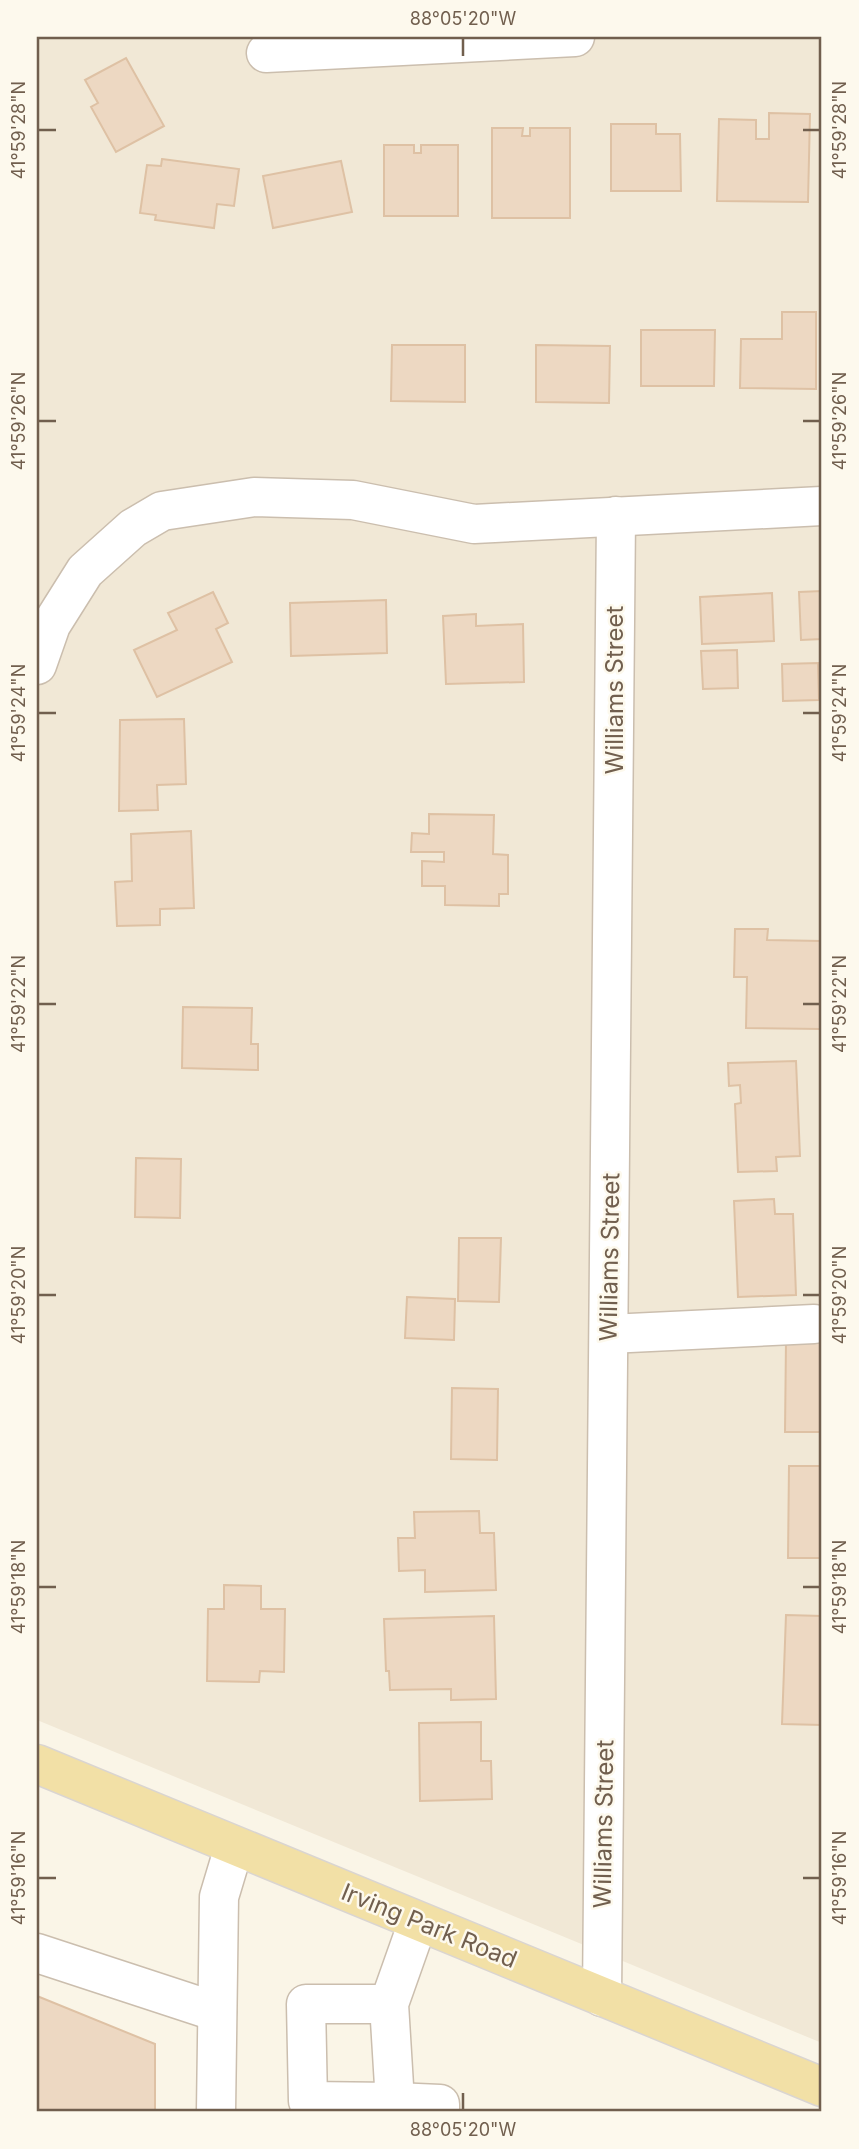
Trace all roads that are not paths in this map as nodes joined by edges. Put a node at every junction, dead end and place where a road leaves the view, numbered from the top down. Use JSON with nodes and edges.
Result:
{"nodes":[{"id":1,"x":575,"y":37,"type":"edge"},
{"id":2,"x":266,"y":53,"type":"dead end"},
{"id":3,"x":822,"y":506,"type":"edge"},
{"id":4,"x":616,"y":516,"type":"junction"},
{"id":5,"x":37,"y":665,"type":"edge"},
{"id":6,"x":814,"y":1324,"type":"dead end"},
{"id":7,"x":609,"y":1334,"type":"junction"},
{"id":8,"x":37,"y":1764,"type":"edge"},
{"id":9,"x":234,"y":1847,"type":"junction"},
{"id":10,"x":418,"y":1922,"type":"junction"},
{"id":11,"x":37,"y":1953,"type":"edge"},
{"id":12,"x":602,"y":1997,"type":"junction"},
{"id":13,"x":389,"y":2004,"type":"junction"},
{"id":14,"x":217,"y":2011,"type":"junction"},
{"id":15,"x":822,"y":2087,"type":"edge"},
{"id":16,"x":395,"y":2102,"type":"junction"},
{"id":17,"x":302,"y":2106,"type":"edge"},
{"id":18,"x":216,"y":2112,"type":"edge"},
{"id":19,"x":440,"y":2112,"type":"edge"}],
"edges":[{"from":1,"to":2,"type":"street"},
{"from":3,"to":4,"type":"street"},
{"from":4,"to":5,"type":"street"},
{"from":4,"to":7,"type":"street","name":"Williams Street"},
{"from":6,"to":7,"type":"street"},
{"from":7,"to":12,"type":"street","name":"Williams Street"},
{"from":8,"to":9,"type":"main road","name":"Irving Park Road"},
{"from":9,"to":10,"type":"main road","name":"Irving Park Road"},
{"from":9,"to":14,"type":"street"},
{"from":10,"to":12,"type":"main road","name":"Irving Park Road"},
{"from":10,"to":13,"type":"street"},
{"from":11,"to":14,"type":"street"},
{"from":12,"to":15,"type":"main road","name":"Irving Park Road"},
{"from":13,"to":16,"type":"street"},
{"from":13,"to":17,"type":"street"},
{"from":14,"to":18,"type":"street"},
{"from":16,"to":17,"type":"street"},
{"from":16,"to":19,"type":"street"}]}
